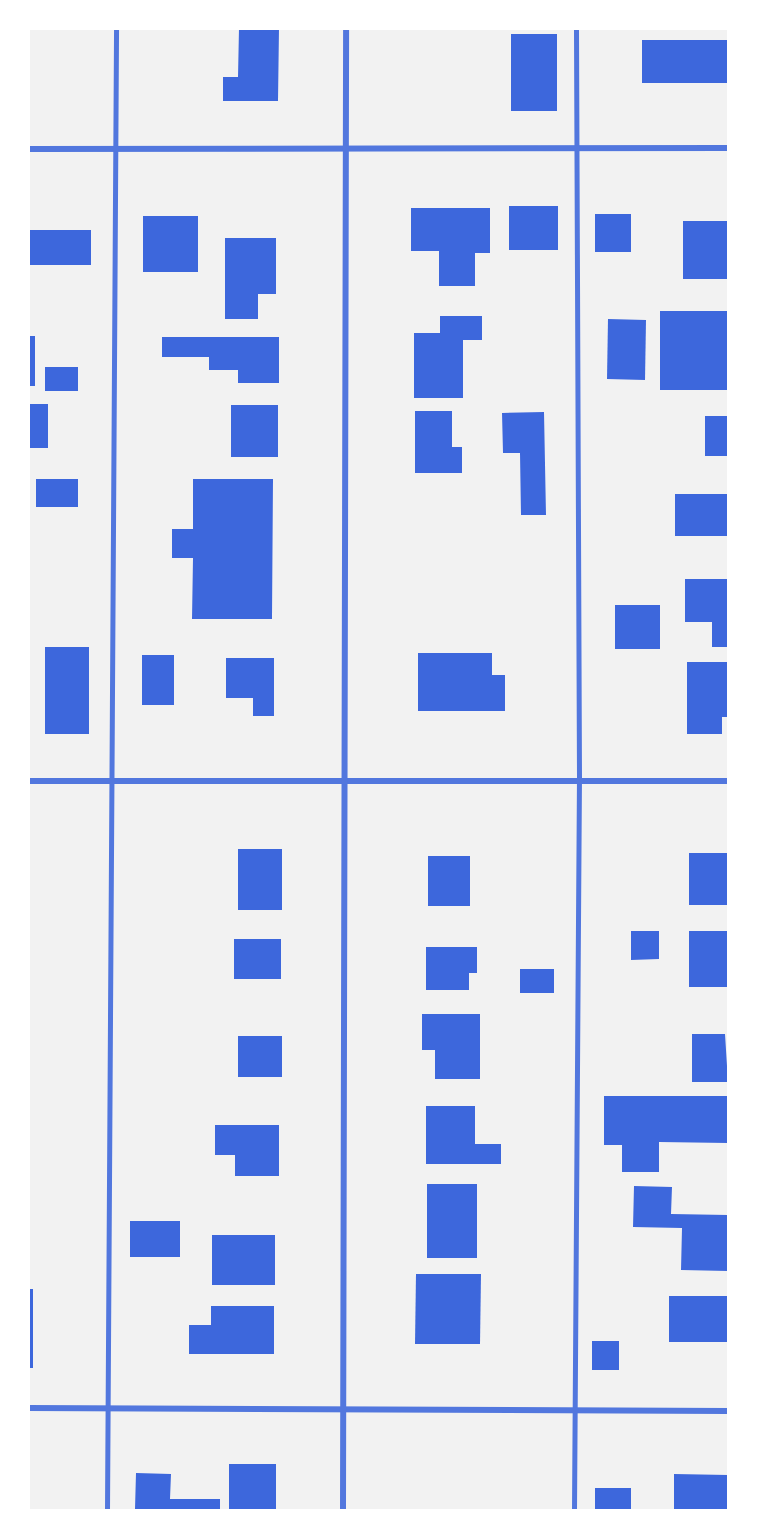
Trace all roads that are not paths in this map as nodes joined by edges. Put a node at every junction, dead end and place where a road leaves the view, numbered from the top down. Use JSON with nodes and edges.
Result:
{"nodes":[{"id":1,"x":116,"y":28,"type":"edge"},
{"id":2,"x":346,"y":28,"type":"edge"},
{"id":3,"x":576,"y":28,"type":"edge"},
{"id":4,"x":346,"y":146,"type":"junction"},
{"id":5,"x":575,"y":146,"type":"junction"},
{"id":6,"x":729,"y":148,"type":"edge"},
{"id":7,"x":28,"y":149,"type":"edge"},
{"id":8,"x":117,"y":149,"type":"junction"},
{"id":9,"x":579,"y":778,"type":"junction"},
{"id":10,"x":341,"y":779,"type":"junction"},
{"id":11,"x":28,"y":780,"type":"edge"},
{"id":12,"x":112,"y":781,"type":"junction"},
{"id":13,"x":729,"y":781,"type":"edge"},
{"id":14,"x":28,"y":1408,"type":"edge"},
{"id":15,"x":575,"y":1408,"type":"junction"},
{"id":16,"x":343,"y":1409,"type":"junction"},
{"id":17,"x":107,"y":1410,"type":"junction"},
{"id":18,"x":729,"y":1411,"type":"edge"},
{"id":19,"x":107,"y":1510,"type":"edge"},
{"id":20,"x":343,"y":1510,"type":"edge"},
{"id":21,"x":574,"y":1510,"type":"edge"}],
"edges":[{"from":1,"to":8,"type":"lane"},
{"from":2,"to":4,"type":"street"},
{"from":3,"to":5,"type":"lane"},
{"from":4,"to":5,"type":"street"},
{"from":4,"to":8,"type":"street"},
{"from":4,"to":10,"type":"street"},
{"from":5,"to":6,"type":"street"},
{"from":5,"to":9,"type":"lane"},
{"from":7,"to":8,"type":"street"},
{"from":8,"to":12,"type":"lane"},
{"from":9,"to":10,"type":"street"},
{"from":9,"to":13,"type":"street"},
{"from":9,"to":15,"type":"lane"},
{"from":10,"to":12,"type":"street"},
{"from":10,"to":16,"type":"street"},
{"from":11,"to":12,"type":"street"},
{"from":12,"to":17,"type":"lane"},
{"from":14,"to":17,"type":"street"},
{"from":15,"to":16,"type":"street"},
{"from":15,"to":18,"type":"street"},
{"from":15,"to":21,"type":"lane"},
{"from":16,"to":17,"type":"street"},
{"from":16,"to":20,"type":"street"},
{"from":17,"to":19,"type":"lane"}]}
